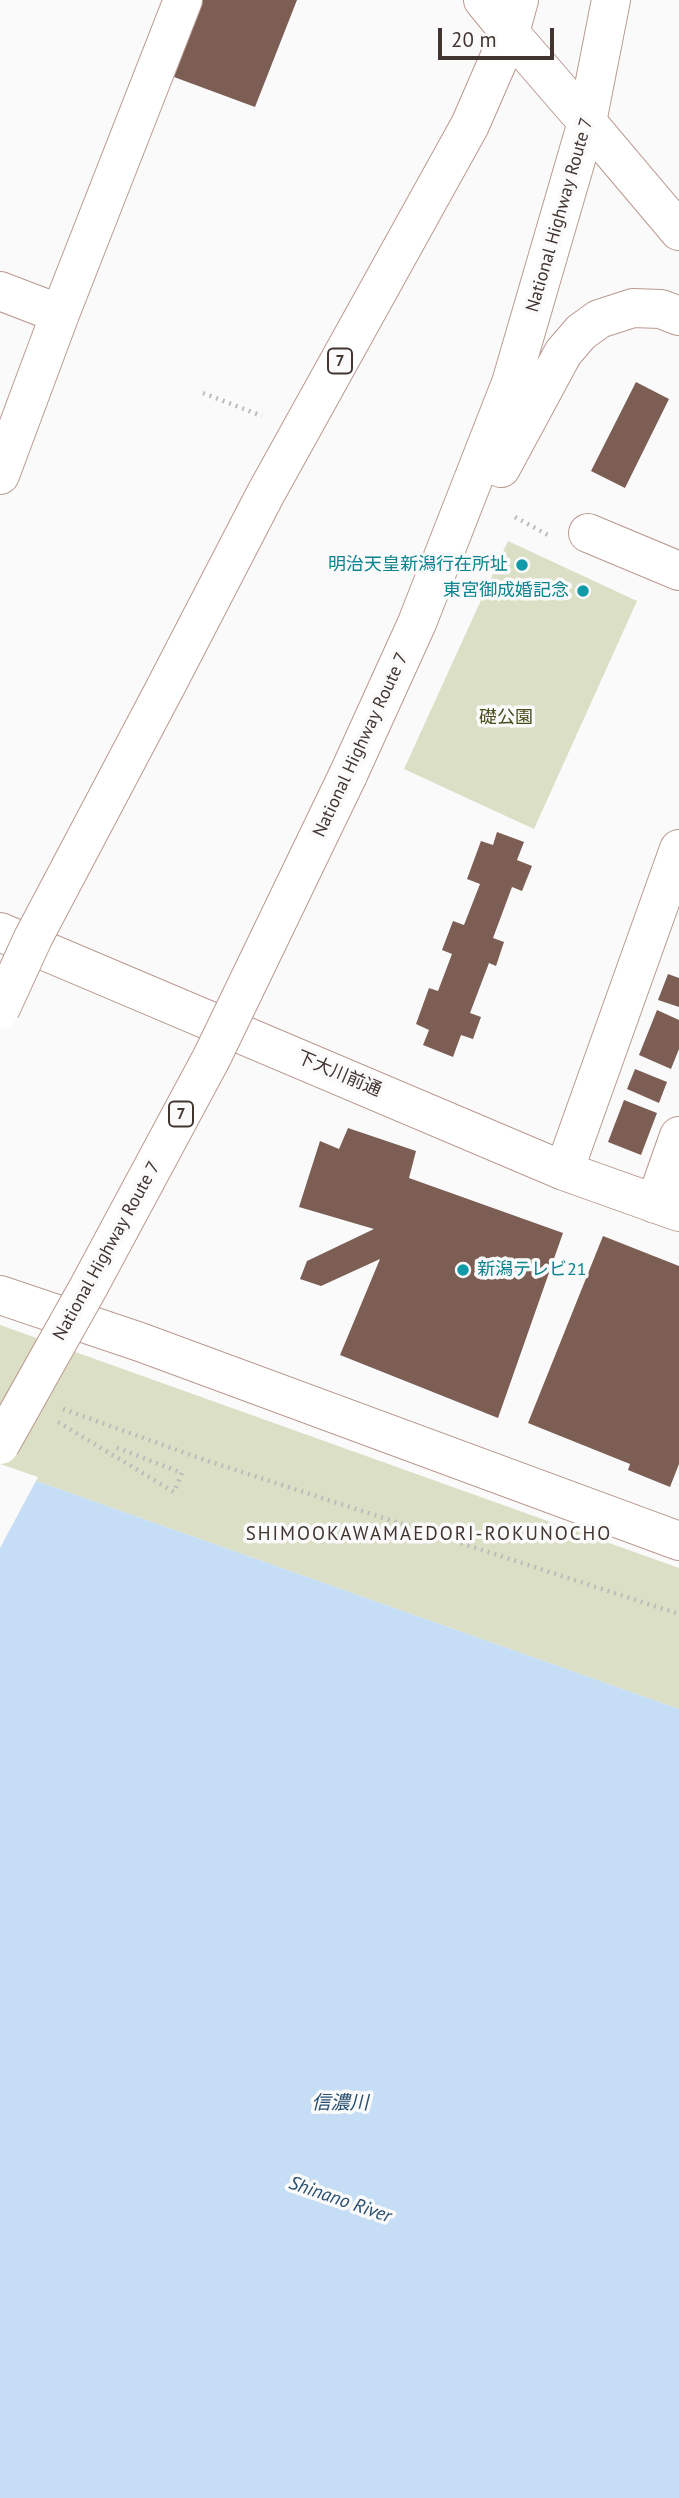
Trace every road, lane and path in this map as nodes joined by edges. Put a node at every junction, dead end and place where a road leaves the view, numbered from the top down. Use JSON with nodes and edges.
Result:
{"nodes":[{"id":1,"x":183,"y":0,"type":"edge"},
{"id":2,"x":483,"y":0,"type":"edge"},
{"id":3,"x":611,"y":0,"type":"edge"},
{"id":4,"x":514,"y":16,"type":"edge"},
{"id":5,"x":587,"y":122,"type":"junction"},
{"id":6,"x":679,"y":230,"type":"edge"},
{"id":7,"x":0,"y":291,"type":"edge"},
{"id":8,"x":60,"y":314,"type":"junction"},
{"id":9,"x":679,"y":316,"type":"edge"},
{"id":10,"x":203,"y":393,"type":"dead end"},
{"id":11,"x":262,"y":416,"type":"dead end"},
{"id":12,"x":0,"y":475,"type":"edge"},
{"id":13,"x":515,"y":517,"type":"dead end"},
{"id":14,"x":587,"y":533,"type":"dead end"},
{"id":15,"x":550,"y":536,"type":"dead end"},
{"id":16,"x":679,"y":570,"type":"edge"},
{"id":17,"x":417,"y":623,"type":"junction"},
{"id":18,"x":679,"y":849,"type":"edge"},
{"id":19,"x":0,"y":932,"type":"edge"},
{"id":20,"x":0,"y":1010,"type":"edge"},
{"id":21,"x":679,"y":1136,"type":"edge"},
{"id":22,"x":564,"y":1171,"type":"junction"},
{"id":23,"x":667,"y":1208,"type":"edge"},
{"id":24,"x":0,"y":1295,"type":"edge"},
{"id":25,"x":51,"y":1404,"type":"dead end"},
{"id":26,"x":58,"y":1422,"type":"dead end"},
{"id":27,"x":0,"y":1445,"type":"edge"},
{"id":28,"x":115,"y":1447,"type":"dead end"},
{"id":29,"x":679,"y":1541,"type":"edge"},
{"id":30,"x":679,"y":1614,"type":"edge"}],
"edges":[{"from":1,"to":8,"type":"main road"},
{"from":2,"to":4,"type":"main road"},
{"from":3,"to":5,"type":"main road","name":"National Highway Route 7","number":"7"},
{"from":4,"to":5,"type":"main road"},
{"from":4,"to":20,"type":"main road","number":"7","bridge":true},
{"from":5,"to":6,"type":"main road"},
{"from":5,"to":17,"type":"main road","name":"National Highway Route 7","number":"7"},
{"from":7,"to":8,"type":"main road"},
{"from":8,"to":12,"type":"main road"},
{"from":9,"to":17,"type":"main road"},
{"from":10,"to":11,"type":"path"},
{"from":13,"to":15,"type":"path"},
{"from":14,"to":16,"type":"main road"},
{"from":17,"to":27,"type":"main road","name":"National Highway Route 7","number":"7","bridge":true},
{"from":18,"to":22,"type":"main road"},
{"from":19,"to":22,"type":"main road","name":"下大川前通"},
{"from":21,"to":23,"type":"main road"},
{"from":22,"to":23,"type":"main road","name":"下大川前通"},
{"from":24,"to":29,"type":"main road"},
{"from":25,"to":30,"type":"path"},
{"from":26,"to":28,"type":"path"}]}
